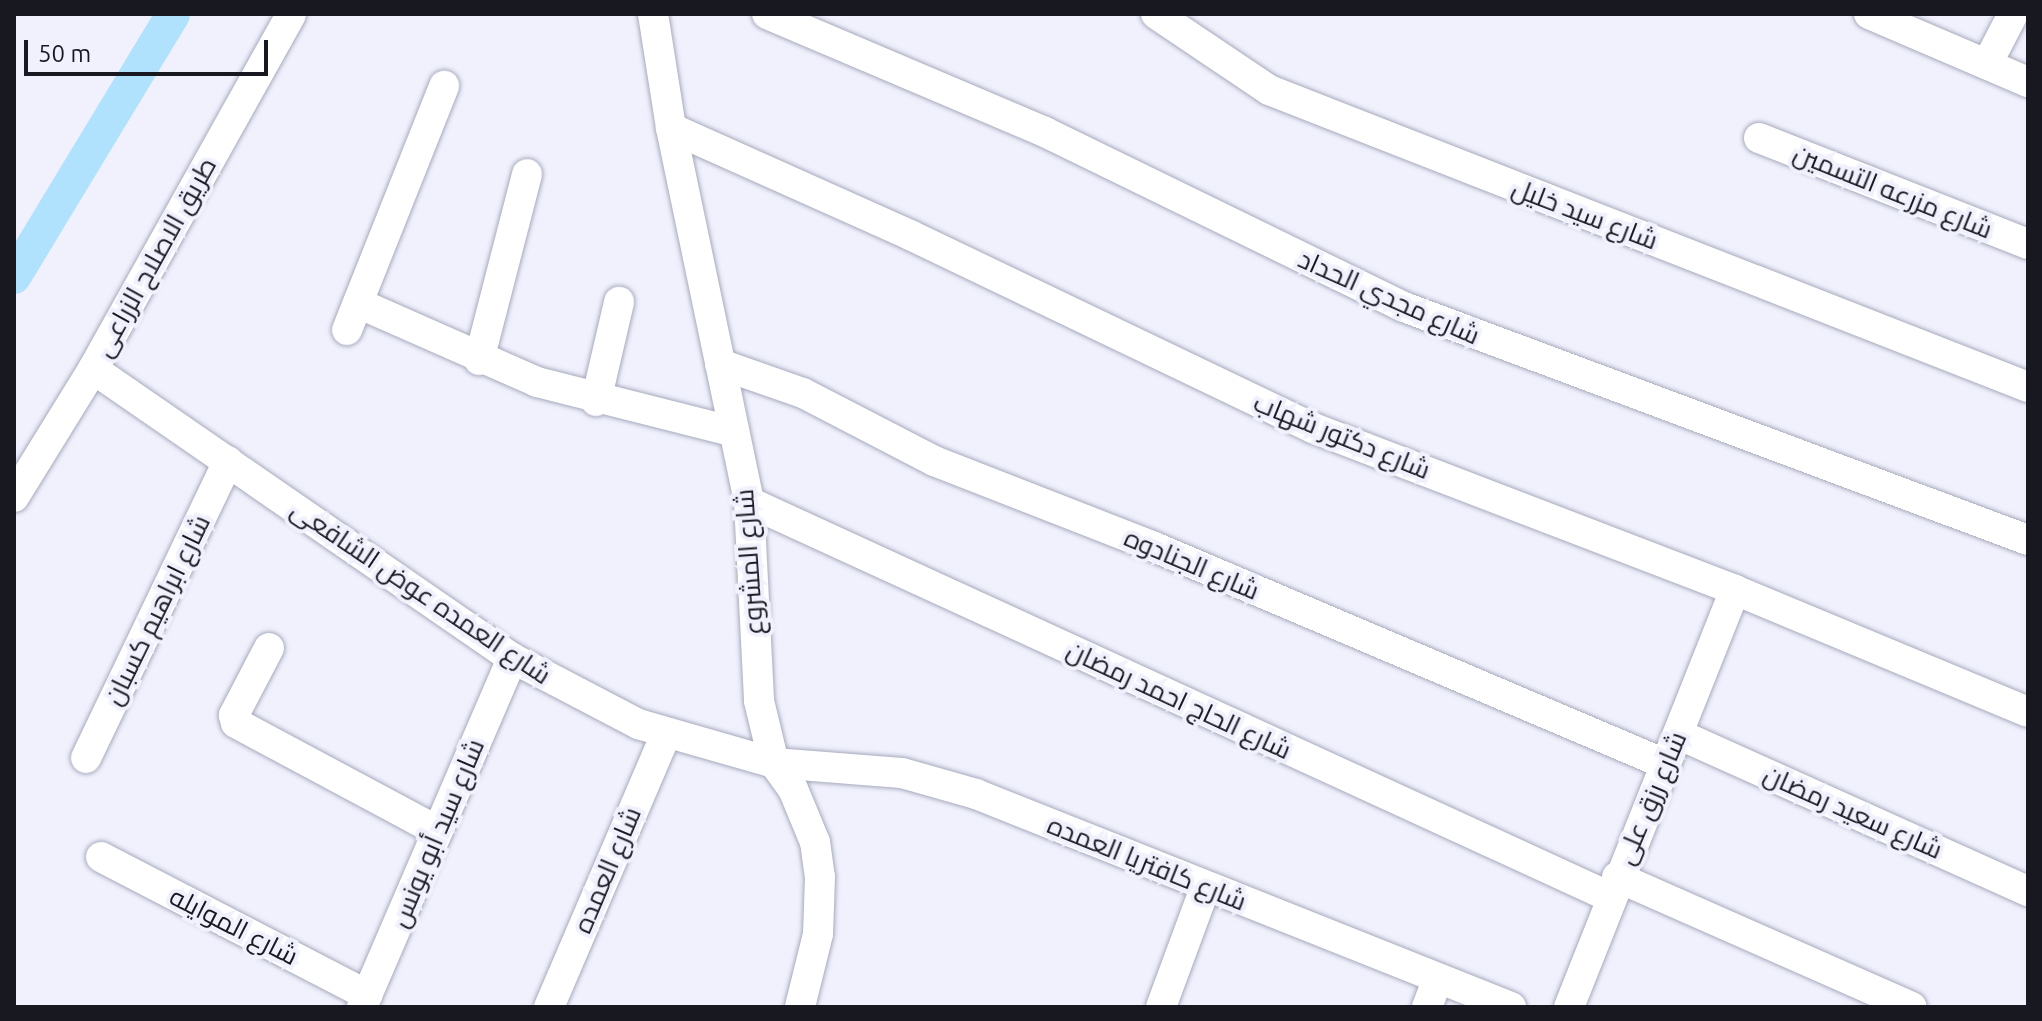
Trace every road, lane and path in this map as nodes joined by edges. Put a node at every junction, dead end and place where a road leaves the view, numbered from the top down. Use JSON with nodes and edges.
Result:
{"nodes":[{"id":1,"x":291,"y":14,"type":"edge"},
{"id":2,"x":653,"y":14,"type":"edge"},
{"id":3,"x":767,"y":14,"type":"edge"},
{"id":4,"x":1156,"y":14,"type":"edge"},
{"id":5,"x":1869,"y":14,"type":"edge"},
{"id":6,"x":2013,"y":14,"type":"edge"},
{"id":7,"x":1987,"y":64,"type":"junction"},
{"id":8,"x":2028,"y":82,"type":"edge"},
{"id":9,"x":444,"y":86,"type":"dead end"},
{"id":10,"x":671,"y":128,"type":"junction"},
{"id":11,"x":1759,"y":138,"type":"dead end"},
{"id":12,"x":527,"y":174,"type":"dead end"},
{"id":13,"x":2028,"y":244,"type":"edge"},
{"id":14,"x":619,"y":302,"type":"dead end"},
{"id":15,"x":479,"y":360,"type":"junction"},
{"id":16,"x":720,"y":364,"type":"junction"},
{"id":17,"x":93,"y":369,"type":"junction"},
{"id":18,"x":2028,"y":387,"type":"edge"},
{"id":19,"x":596,"y":401,"type":"junction"},
{"id":20,"x":734,"y":432,"type":"junction"},
{"id":21,"x":228,"y":461,"type":"junction"},
{"id":22,"x":14,"y":497,"type":"edge"},
{"id":23,"x":749,"y":502,"type":"junction"},
{"id":24,"x":2028,"y":540,"type":"edge"},
{"id":25,"x":1735,"y":590,"type":"junction"},
{"id":26,"x":269,"y":648,"type":"dead end"},
{"id":27,"x":512,"y":658,"type":"junction"},
{"id":28,"x":2028,"y":712,"type":"edge"},
{"id":29,"x":666,"y":734,"type":"junction"},
{"id":30,"x":1678,"y":734,"type":"junction"},
{"id":31,"x":86,"y":758,"type":"dead end"},
{"id":32,"x":774,"y":763,"type":"junction"},
{"id":33,"x":1665,"y":764,"type":"junction"},
{"id":34,"x":437,"y":831,"type":"junction"},
{"id":35,"x":101,"y":857,"type":"dead end"},
{"id":36,"x":1614,"y":887,"type":"junction"},
{"id":37,"x":1205,"y":888,"type":"junction"},
{"id":38,"x":2028,"y":891,"type":"edge"},
{"id":39,"x":1432,"y":993,"type":"edge"},
{"id":40,"x":364,"y":1001,"type":"edge"},
{"id":41,"x":554,"y":1006,"type":"edge"},
{"id":42,"x":800,"y":1007,"type":"edge"},
{"id":43,"x":1161,"y":1007,"type":"edge"},
{"id":44,"x":1511,"y":1007,"type":"edge"},
{"id":45,"x":1569,"y":1007,"type":"edge"},
{"id":46,"x":1912,"y":1007,"type":"edge"}],
"edges":[{"from":1,"to":17,"type":"street","name":"طريق الاصلاح الزراعى"},
{"from":2,"to":10,"type":"street","name":"شارع المشروع"},
{"from":3,"to":24,"type":"street","name":"شارع مجدي الحداد"},
{"from":4,"to":18,"type":"street","name":"شارع سيد خليل"},
{"from":5,"to":7,"type":"street"},
{"from":6,"to":7,"type":"street"},
{"from":7,"to":8,"type":"street"},
{"from":9,"to":15,"type":"street"},
{"from":10,"to":16,"type":"street","name":"شارع المشروع"},
{"from":10,"to":25,"type":"street","name":"شارع دكتور شهاب"},
{"from":11,"to":13,"type":"street","name":"شارع مزرعه التسمين"},
{"from":12,"to":15,"type":"street"},
{"from":14,"to":19,"type":"street"},
{"from":15,"to":19,"type":"street"},
{"from":16,"to":20,"type":"street","name":"شارع المشروع"},
{"from":16,"to":33,"type":"street","name":"شارع الجنادوه"},
{"from":17,"to":21,"type":"street","name":"شارع العمده عوض الشافعى"},
{"from":17,"to":22,"type":"street","name":"طريق الاصلاح الزراعى"},
{"from":19,"to":20,"type":"street"},
{"from":20,"to":23,"type":"street","name":"شارع المشروع"},
{"from":21,"to":27,"type":"street","name":"شارع العمده عوض الشافعى"},
{"from":21,"to":31,"type":"street","name":"شارع ابراهيم كسبان"},
{"from":23,"to":32,"type":"street","name":"شارع المشروع"},
{"from":23,"to":36,"type":"street","name":"شارع الحاج احمد رمضان"},
{"from":25,"to":28,"type":"street","name":"شارع دكتور شهاب"},
{"from":25,"to":30,"type":"street","name":"شارع رزق على"},
{"from":26,"to":34,"type":"street"},
{"from":27,"to":29,"type":"street","name":"شارع العمده عوض الشافعى"},
{"from":27,"to":34,"type":"street","name":"شارع سيد أبو يونس"},
{"from":29,"to":32,"type":"street","name":"شارع العمده عوض الشافعى"},
{"from":29,"to":41,"type":"street","name":"شارع العمده"},
{"from":30,"to":33,"type":"street","name":"شارع رزق على"},
{"from":30,"to":38,"type":"street","name":"شارع سعيد رمضان"},
{"from":32,"to":37,"type":"street","name":"شارع كافتريا العمده"},
{"from":32,"to":42,"type":"street","name":"شارع المشروع"},
{"from":33,"to":36,"type":"street","name":"شارع رزق على"},
{"from":34,"to":40,"type":"street","name":"شارع سيد أبو يونس"},
{"from":35,"to":40,"type":"street","name":"شارع الموايله"},
{"from":36,"to":45,"type":"street","name":"شارع رزق على"},
{"from":36,"to":46,"type":"street","name":"شارع الحاج احمد رمضان"},
{"from":37,"to":39,"type":"street","name":"شارع كافتريا العمده"},
{"from":37,"to":43,"type":"street"},
{"from":39,"to":44,"type":"street","name":"شارع كافتريا العمده"}]}
